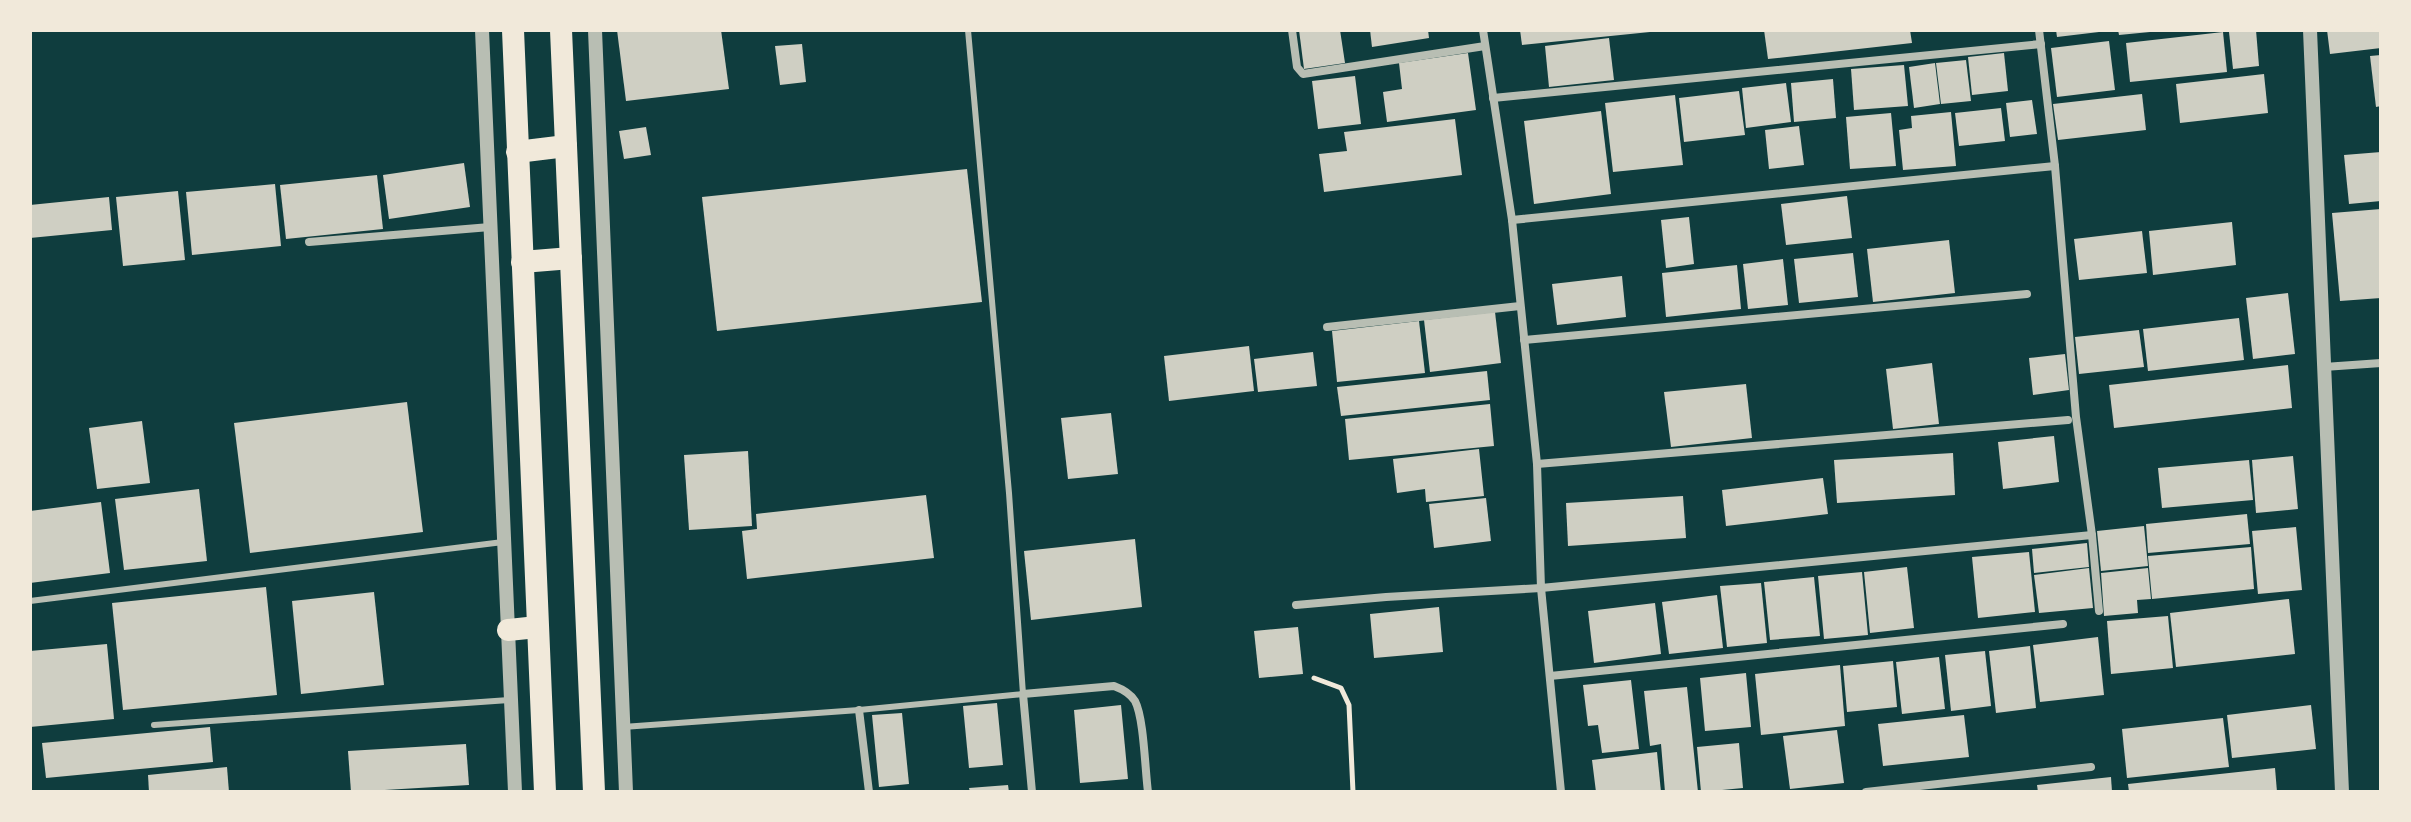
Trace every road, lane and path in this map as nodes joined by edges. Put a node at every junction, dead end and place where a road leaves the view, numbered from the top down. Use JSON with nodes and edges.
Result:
{"nodes":[{"id":1,"x":482,"y":30,"type":"edge"},
{"id":2,"x":513,"y":30,"type":"edge"},
{"id":3,"x":561,"y":30,"type":"edge"},
{"id":4,"x":595,"y":30,"type":"edge"},
{"id":5,"x":968,"y":30,"type":"edge"},
{"id":6,"x":1292,"y":30,"type":"edge"},
{"id":7,"x":1483,"y":30,"type":"edge"},
{"id":8,"x":2039,"y":30,"type":"edge"},
{"id":9,"x":2310,"y":30,"type":"edge"},
{"id":10,"x":2041,"y":44,"type":"junction"},
{"id":11,"x":1485,"y":46,"type":"junction"},
{"id":12,"x":1493,"y":98,"type":"junction"},
{"id":13,"x":566,"y":146,"type":"junction"},
{"id":14,"x":517,"y":152,"type":"junction"},
{"id":15,"x":2055,"y":166,"type":"junction"},
{"id":16,"x":1512,"y":220,"type":"junction"},
{"id":17,"x":490,"y":227,"type":"junction"},
{"id":18,"x":309,"y":242,"type":"dead end"},
{"id":19,"x":571,"y":258,"type":"junction"},
{"id":20,"x":522,"y":262,"type":"junction"},
{"id":21,"x":2027,"y":294,"type":"dead end"},
{"id":22,"x":1520,"y":306,"type":"junction"},
{"id":23,"x":1327,"y":327,"type":"dead end"},
{"id":24,"x":1524,"y":340,"type":"junction"},
{"id":25,"x":2381,"y":363,"type":"edge"},
{"id":26,"x":2323,"y":367,"type":"junction"},
{"id":27,"x":2068,"y":420,"type":"dead end"},
{"id":28,"x":1537,"y":464,"type":"junction"},
{"id":29,"x":2092,"y":535,"type":"junction"},
{"id":30,"x":504,"y":542,"type":"junction"},
{"id":31,"x":1541,"y":588,"type":"junction"},
{"id":32,"x":30,"y":601,"type":"edge"},
{"id":33,"x":1296,"y":605,"type":"dead end"},
{"id":34,"x":2099,"y":611,"type":"dead end"},
{"id":35,"x":2063,"y":624,"type":"dead end"},
{"id":36,"x":537,"y":627,"type":"junction"},
{"id":37,"x":508,"y":630,"type":"junction"},
{"id":38,"x":1550,"y":676,"type":"junction"},
{"id":39,"x":1314,"y":678,"type":"dead end"},
{"id":40,"x":1023,"y":694,"type":"junction"},
{"id":41,"x":511,"y":700,"type":"junction"},
{"id":42,"x":859,"y":710,"type":"junction"},
{"id":43,"x":154,"y":725,"type":"dead end"},
{"id":44,"x":623,"y":727,"type":"junction"},
{"id":45,"x":2091,"y":767,"type":"dead end"},
{"id":46,"x":515,"y":792,"type":"edge"},
{"id":47,"x":545,"y":792,"type":"edge"},
{"id":48,"x":594,"y":792,"type":"edge"},
{"id":49,"x":626,"y":792,"type":"edge"},
{"id":50,"x":869,"y":792,"type":"edge"},
{"id":51,"x":1032,"y":792,"type":"edge"},
{"id":52,"x":1148,"y":792,"type":"edge"},
{"id":53,"x":1353,"y":792,"type":"edge"},
{"id":54,"x":1561,"y":792,"type":"edge"},
{"id":55,"x":1866,"y":792,"type":"edge"},
{"id":56,"x":2342,"y":792,"type":"edge"}],
"edges":[{"from":1,"to":17,"type":"street"},
{"from":2,"to":14,"type":"highway"},
{"from":3,"to":13,"type":"highway"},
{"from":4,"to":44,"type":"street"},
{"from":5,"to":40,"type":"lane"},
{"from":6,"to":11,"type":"street"},
{"from":7,"to":11,"type":"street"},
{"from":8,"to":10,"type":"street"},
{"from":9,"to":26,"type":"street"},
{"from":10,"to":12,"type":"street"},
{"from":10,"to":15,"type":"street"},
{"from":11,"to":12,"type":"street"},
{"from":12,"to":16,"type":"street"},
{"from":13,"to":14,"type":"highway"},
{"from":13,"to":19,"type":"highway"},
{"from":14,"to":20,"type":"highway"},
{"from":15,"to":16,"type":"street"},
{"from":15,"to":29,"type":"street"},
{"from":16,"to":22,"type":"street"},
{"from":17,"to":18,"type":"street"},
{"from":17,"to":30,"type":"street"},
{"from":19,"to":20,"type":"highway"},
{"from":19,"to":48,"type":"highway"},
{"from":20,"to":36,"type":"highway"},
{"from":21,"to":24,"type":"street"},
{"from":22,"to":23,"type":"street"},
{"from":22,"to":24,"type":"street"},
{"from":24,"to":28,"type":"street"},
{"from":25,"to":26,"type":"street"},
{"from":26,"to":56,"type":"street"},
{"from":27,"to":28,"type":"street"},
{"from":28,"to":31,"type":"street"},
{"from":29,"to":31,"type":"street"},
{"from":29,"to":34,"type":"street"},
{"from":30,"to":32,"type":"lane"},
{"from":30,"to":37,"type":"street"},
{"from":31,"to":33,"type":"street"},
{"from":31,"to":38,"type":"street"},
{"from":35,"to":38,"type":"street"},
{"from":36,"to":37,"type":"highway"},
{"from":36,"to":47,"type":"highway"},
{"from":37,"to":41,"type":"street"},
{"from":38,"to":54,"type":"street"},
{"from":39,"to":53,"type":"path"},
{"from":40,"to":42,"type":"lane"},
{"from":40,"to":51,"type":"street"},
{"from":40,"to":52,"type":"street"},
{"from":41,"to":43,"type":"lane"},
{"from":41,"to":46,"type":"street"},
{"from":42,"to":44,"type":"lane"},
{"from":42,"to":50,"type":"street"},
{"from":44,"to":49,"type":"street"},
{"from":45,"to":55,"type":"street"}]}
